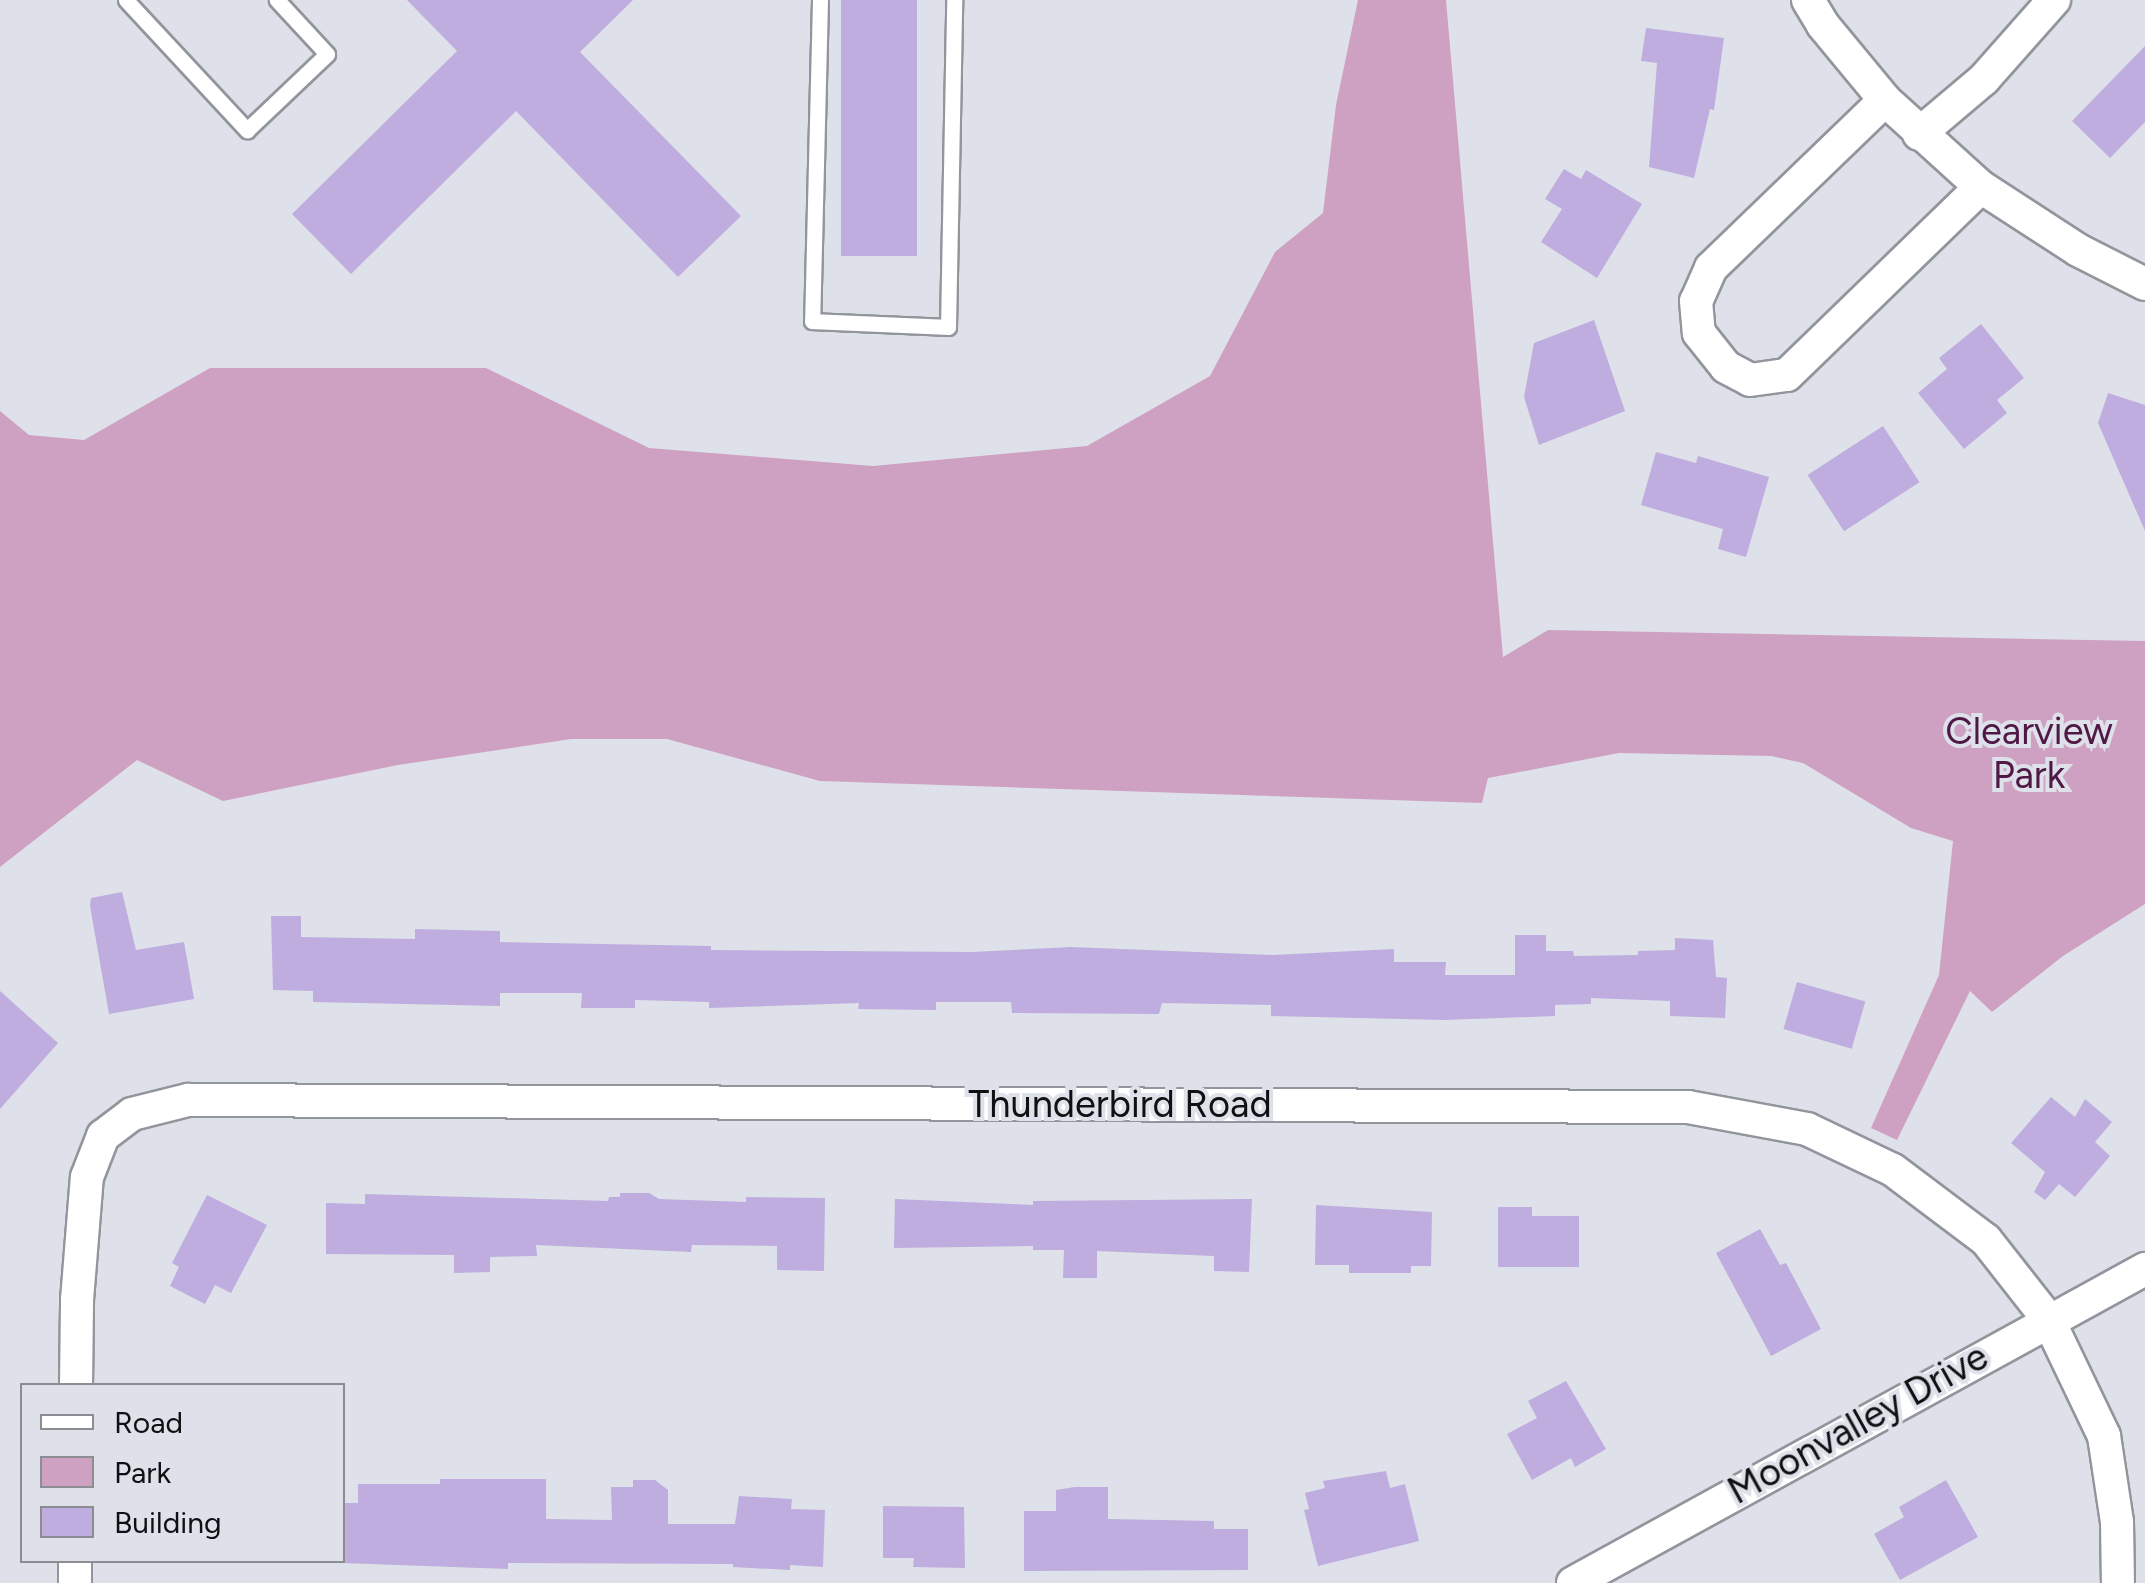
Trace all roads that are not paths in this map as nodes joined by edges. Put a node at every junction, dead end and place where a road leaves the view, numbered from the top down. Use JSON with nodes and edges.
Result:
{"nodes":[{"id":1,"x":126,"y":0,"type":"edge"},
{"id":2,"x":277,"y":0,"type":"edge"},
{"id":3,"x":820,"y":0,"type":"edge"},
{"id":4,"x":954,"y":0,"type":"edge"},
{"id":5,"x":1808,"y":0,"type":"edge"},
{"id":6,"x":2054,"y":0,"type":"edge"},
{"id":7,"x":1885,"y":100,"type":"junction"},
{"id":8,"x":1919,"y":134,"type":"junction"},
{"id":9,"x":1981,"y":187,"type":"junction"},
{"id":10,"x":2145,"y":284,"type":"edge"},
{"id":11,"x":2145,"y":1268,"type":"edge"},
{"id":12,"x":2048,"y":1318,"type":"junction"},
{"id":13,"x":76,"y":1383,"type":"edge"},
{"id":14,"x":1573,"y":1583,"type":"edge"},
{"id":15,"x":2118,"y":1583,"type":"edge"}],
"edges":[{"from":1,"to":2,"type":"lane"},
{"from":3,"to":4,"type":"lane"},
{"from":5,"to":7,"type":"street"},
{"from":6,"to":8,"type":"street"},
{"from":7,"to":8,"type":"street"},
{"from":7,"to":9,"type":"street"},
{"from":8,"to":9,"type":"street"},
{"from":9,"to":10,"type":"street"},
{"from":11,"to":12,"type":"street","name":"Moonvalley Drive"},
{"from":12,"to":13,"type":"street","name":"Thunderbird Road"},
{"from":12,"to":14,"type":"street","name":"Moonvalley Drive"},
{"from":12,"to":15,"type":"street","name":"Thunderbird Road"}]}
